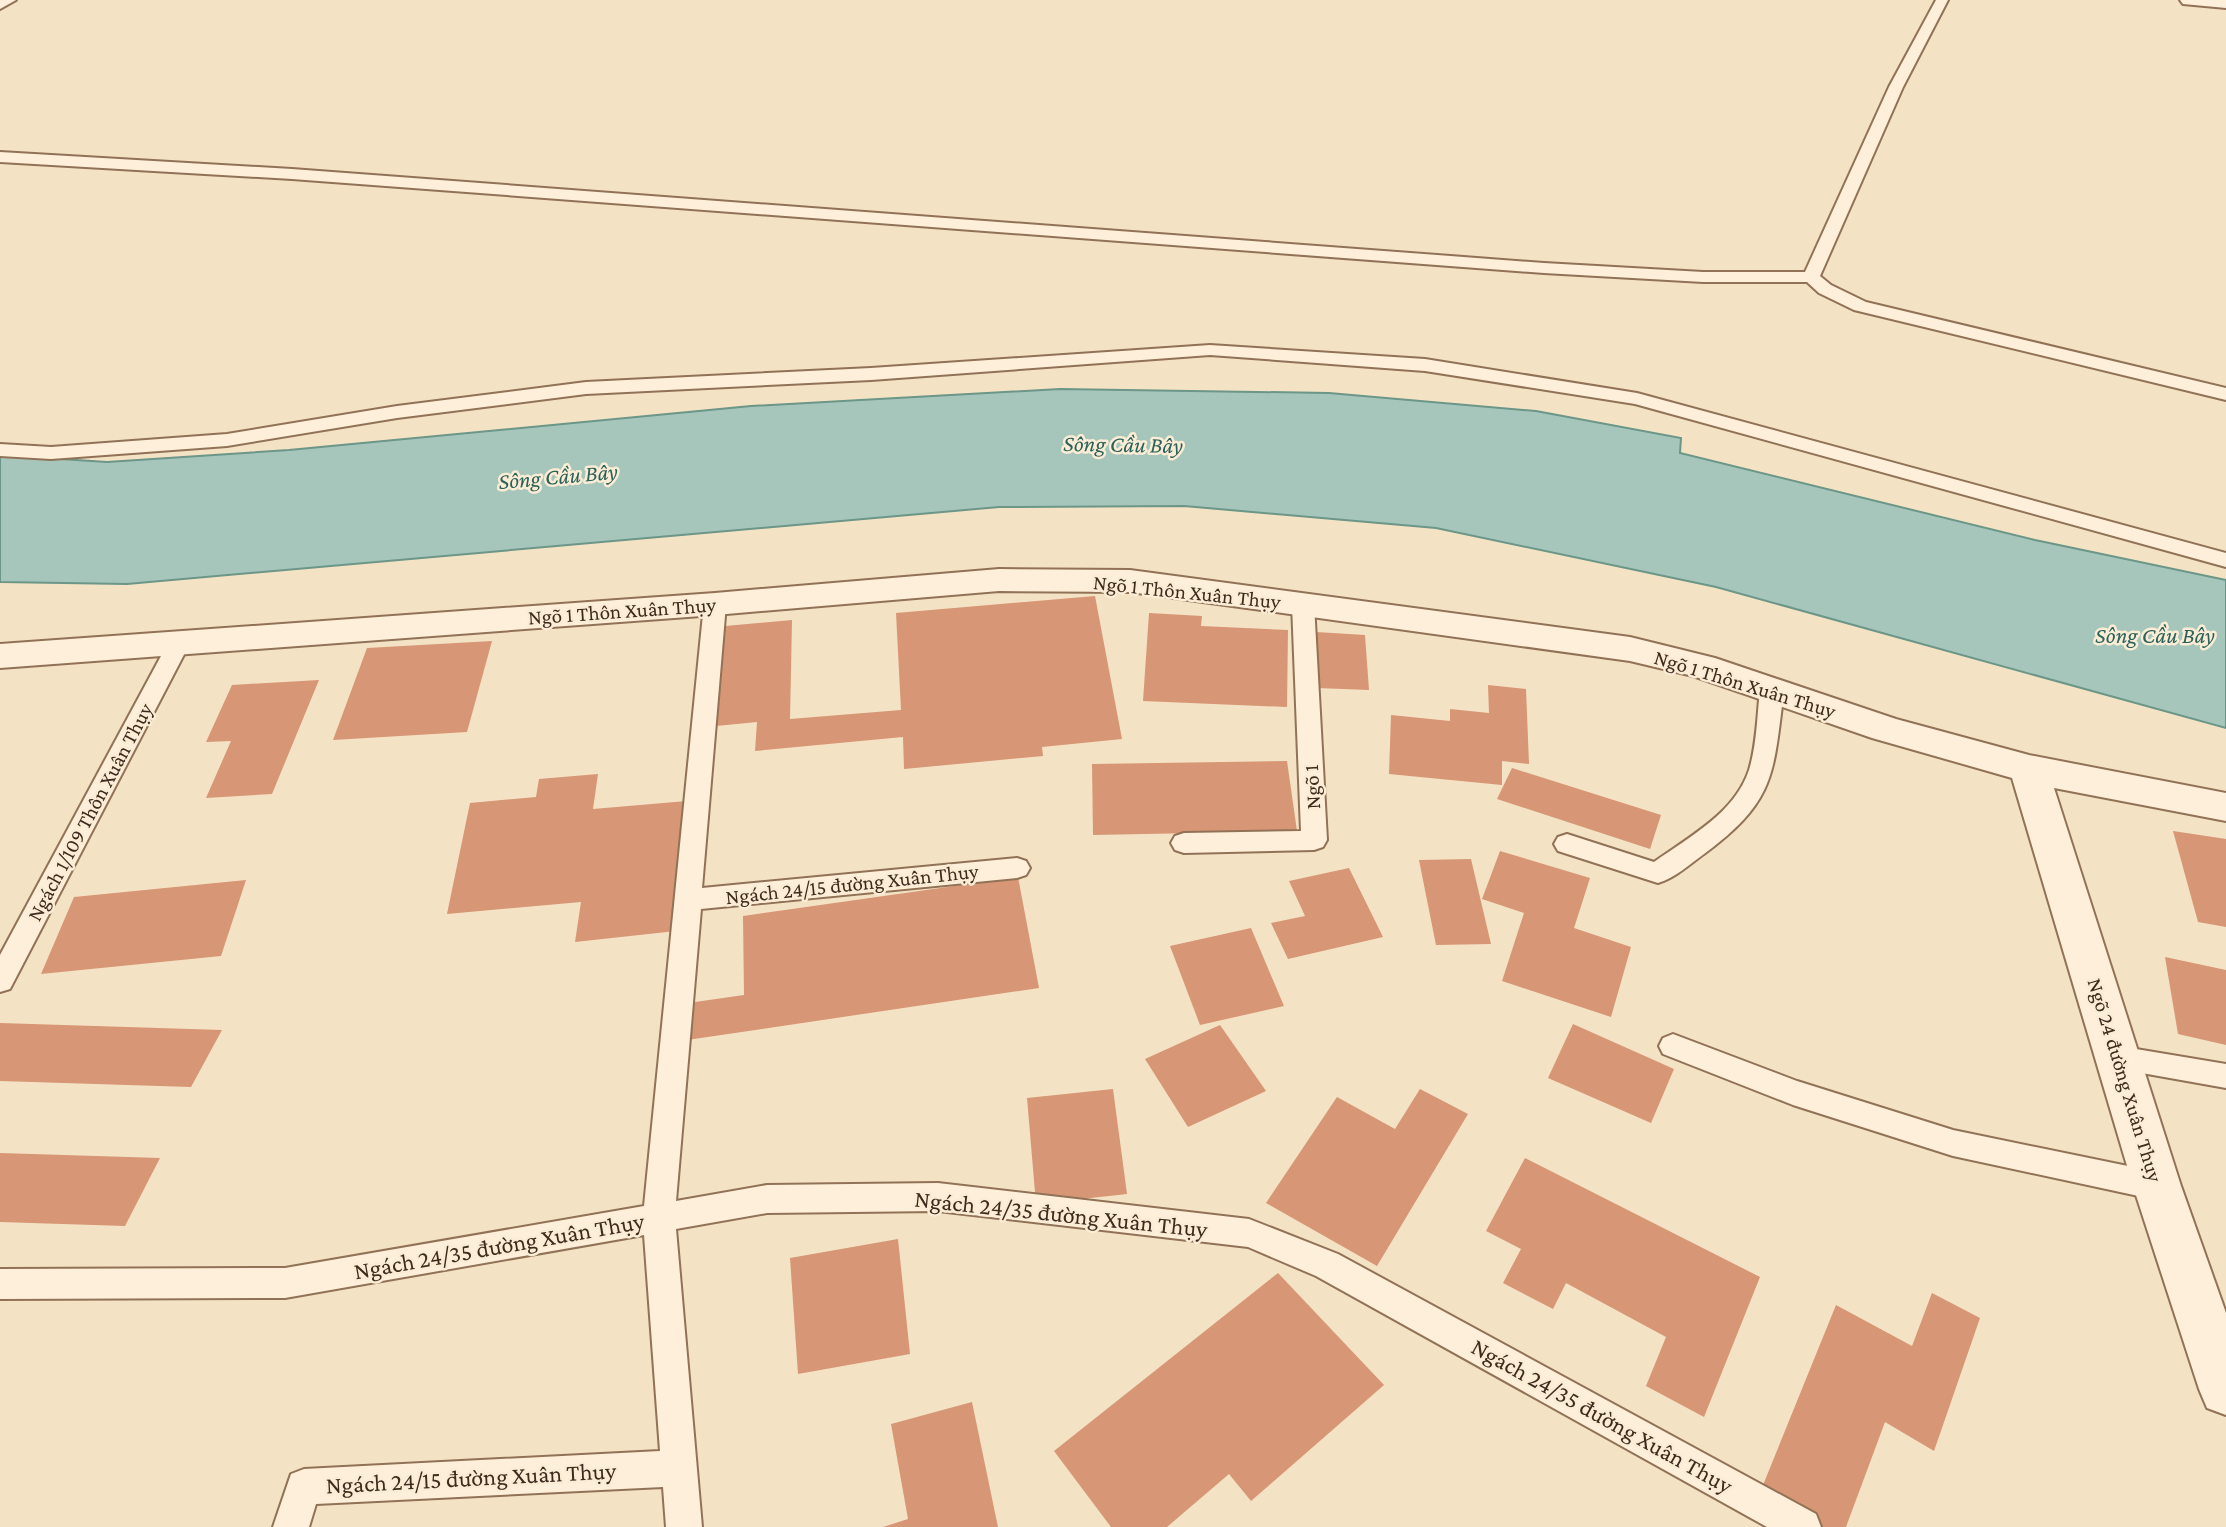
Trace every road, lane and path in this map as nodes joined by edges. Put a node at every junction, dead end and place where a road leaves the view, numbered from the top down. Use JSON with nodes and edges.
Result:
{"nodes":[{"id":1,"x":10,"y":0,"type":"edge"},
{"id":2,"x":1942,"y":0,"type":"edge"},
{"id":3,"x":2190,"y":0,"type":"edge"},
{"id":4,"x":2226,"y":2,"type":"edge"},
{"id":5,"x":0,"y":5,"type":"edge"},
{"id":6,"x":0,"y":157,"type":"edge"},
{"id":7,"x":1811,"y":277,"type":"junction"},
{"id":8,"x":2226,"y":394,"type":"edge"},
{"id":9,"x":0,"y":450,"type":"edge"},
{"id":10,"x":2226,"y":560,"type":"edge"},
{"id":11,"x":715,"y":604,"type":"junction"},
{"id":12,"x":1303,"y":604,"type":"junction"},
{"id":13,"x":179,"y":643,"type":"junction"},
{"id":14,"x":0,"y":656,"type":"edge"},
{"id":15,"x":1772,"y":690,"type":"junction"},
{"id":16,"x":2029,"y":769,"type":"junction"},
{"id":17,"x":2226,"y":807,"type":"edge"},
{"id":18,"x":1184,"y":843,"type":"dead end"},
{"id":19,"x":1567,"y":844,"type":"dead end"},
{"id":20,"x":1017,"y":868,"type":"dead end"},
{"id":21,"x":688,"y":900,"type":"junction"},
{"id":22,"x":0,"y":981,"type":"edge"},
{"id":23,"x":1673,"y":1046,"type":"dead end"},
{"id":24,"x":2118,"y":1058,"type":"junction"},
{"id":25,"x":2226,"y":1076,"type":"edge"},
{"id":26,"x":2157,"y":1186,"type":"junction"},
{"id":27,"x":659,"y":1218,"type":"junction"},
{"id":28,"x":0,"y":1284,"type":"edge"},
{"id":29,"x":2226,"y":1389,"type":"edge"},
{"id":30,"x":681,"y":1468,"type":"junction"},
{"id":31,"x":291,"y":1527,"type":"edge"},
{"id":32,"x":684,"y":1527,"type":"edge"},
{"id":33,"x":1803,"y":1527,"type":"edge"}],
"edges":[{"from":1,"to":5,"type":"lane"},
{"from":2,"to":7,"type":"lane"},
{"from":3,"to":4,"type":"street"},
{"from":6,"to":7,"type":"lane"},
{"from":7,"to":8,"type":"lane"},
{"from":9,"to":10,"type":"lane"},
{"from":11,"to":12,"type":"street","name":"Ngõ 1 Thôn Xuân Thụy"},
{"from":11,"to":13,"type":"street","name":"Ngõ 1 Thôn Xuân Thụy"},
{"from":11,"to":21,"type":"lane"},
{"from":12,"to":15,"type":"street","name":"Ngõ 1 Thôn Xuân Thụy"},
{"from":12,"to":18,"type":"lane","name":"Ngõ 1"},
{"from":13,"to":14,"type":"street","name":"Ngõ 1 Thôn Xuân Thụy"},
{"from":13,"to":22,"type":"lane","name":"Ngách 1/109 Thôn Xuân Thụy"},
{"from":15,"to":16,"type":"street","name":"Ngõ 1 Thôn Xuân Thụy"},
{"from":15,"to":19,"type":"lane"},
{"from":16,"to":17,"type":"street","name":"Ngõ 1 Thôn Xuân Thụy"},
{"from":16,"to":24,"type":"street","name":"Ngõ 24 đường Xuân Thụy"},
{"from":20,"to":21,"type":"lane","name":"Ngách 24/15 đường Xuân Thụy"},
{"from":21,"to":27,"type":"lane"},
{"from":23,"to":26,"type":"lane"},
{"from":24,"to":25,"type":"lane"},
{"from":24,"to":26,"type":"street","name":"Ngõ 24 đường Xuân Thụy"},
{"from":26,"to":29,"type":"street","name":"Ngõ 24 đường Xuân Thụy"},
{"from":27,"to":28,"type":"lane","name":"Ngách 24/35 đường Xuân Thụy"},
{"from":27,"to":30,"type":"lane"},
{"from":27,"to":33,"type":"lane","name":"Ngách 24/35 đường Xuân Thụy"},
{"from":30,"to":31,"type":"lane","name":"Ngách 24/15 đường Xuân Thụy"},
{"from":30,"to":32,"type":"lane"}]}
